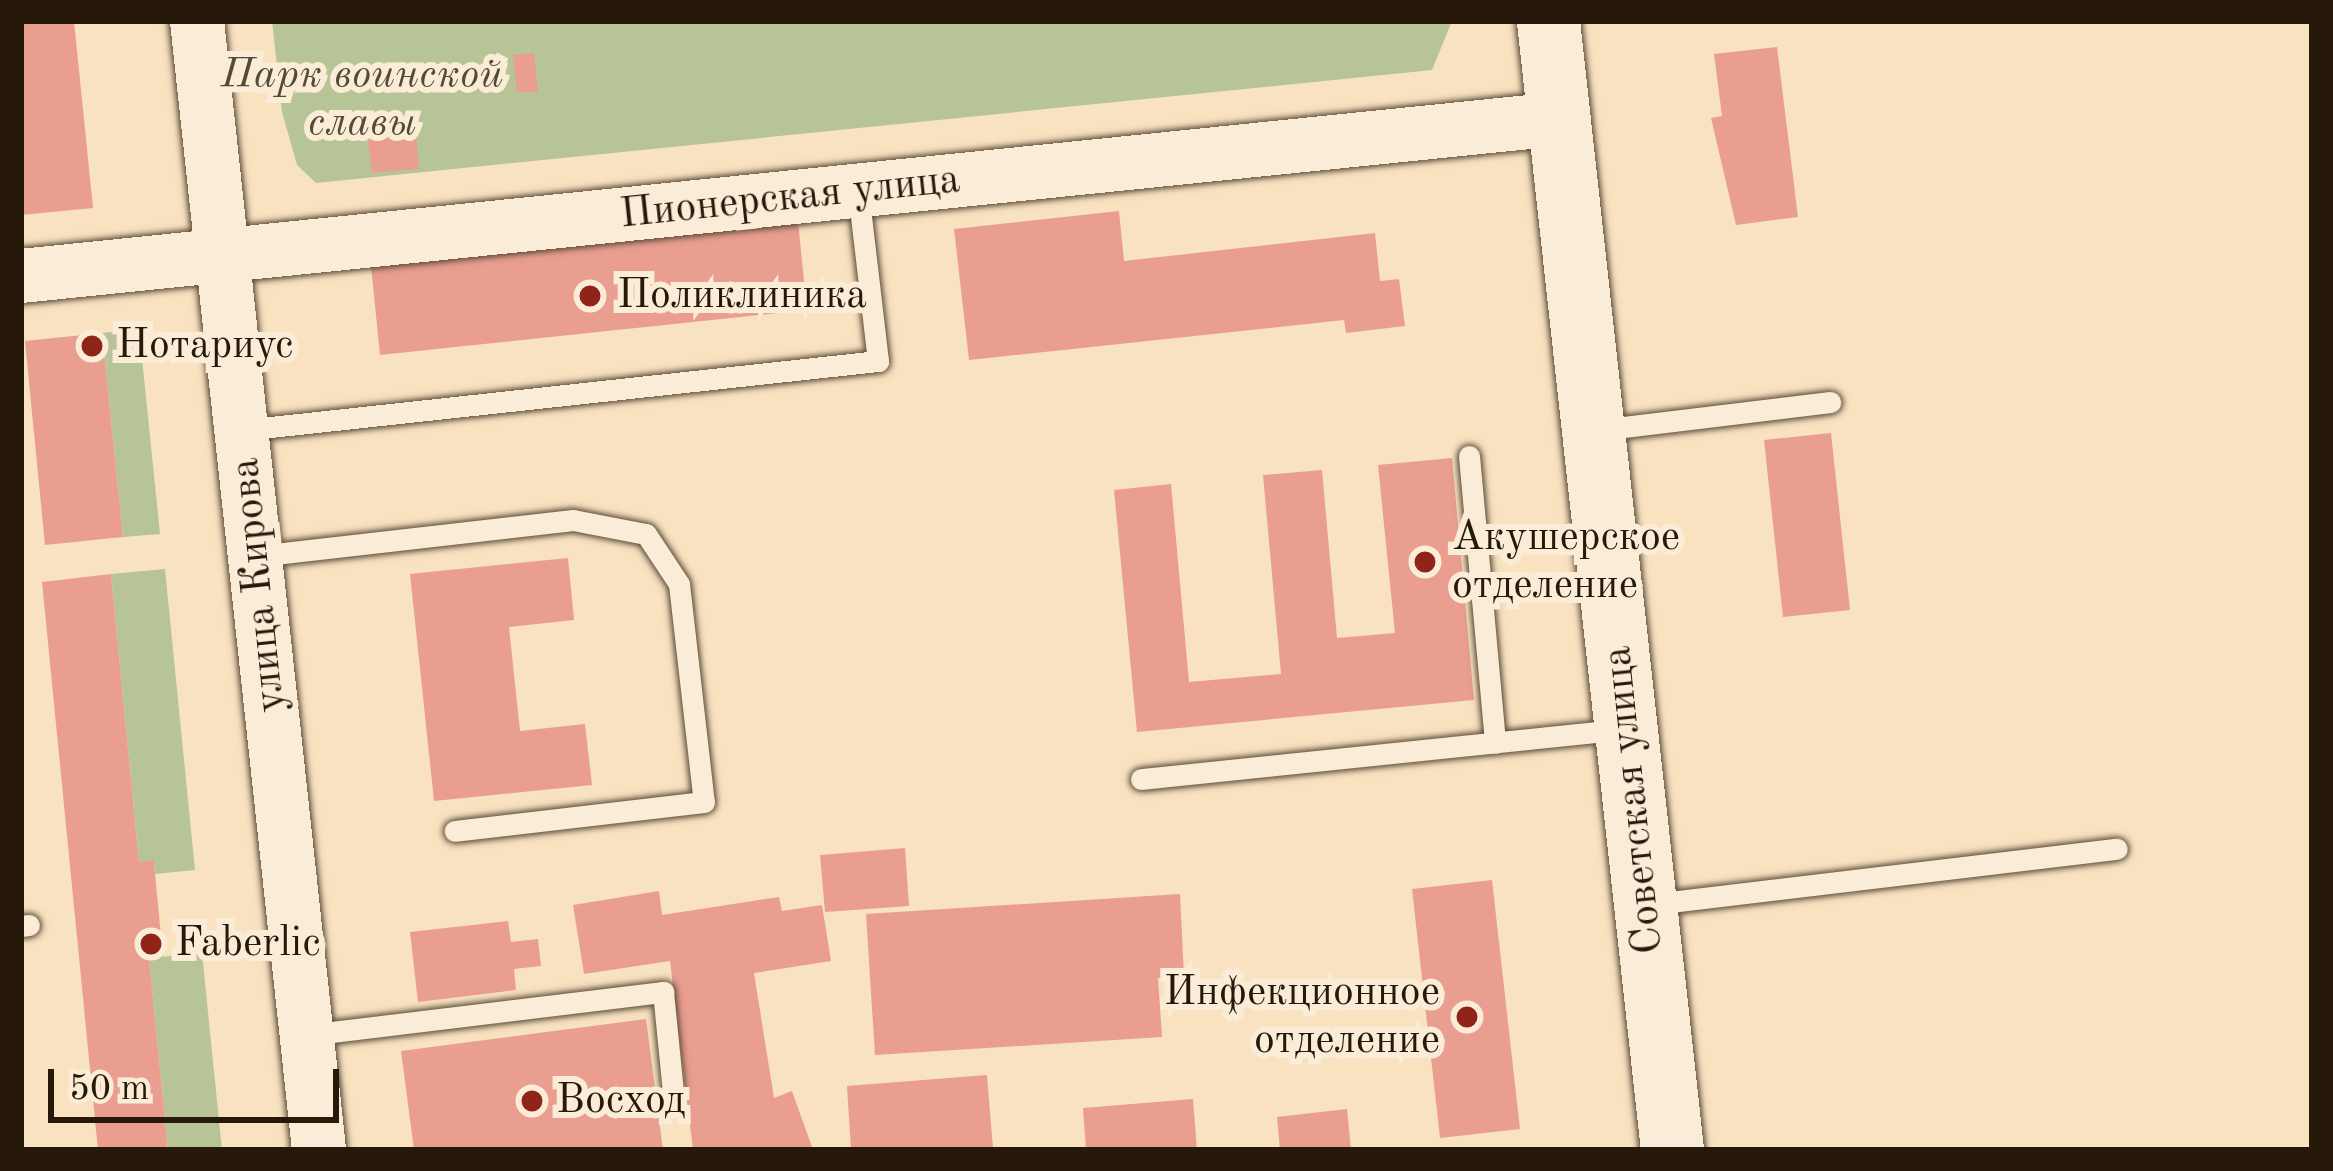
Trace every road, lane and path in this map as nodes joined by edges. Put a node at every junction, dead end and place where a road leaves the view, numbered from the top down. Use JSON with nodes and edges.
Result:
{"nodes":[{"id":1,"x":197,"y":21,"type":"edge"},
{"id":2,"x":1548,"y":21,"type":"edge"},
{"id":3,"x":1558,"y":119,"type":"junction"},
{"id":4,"x":858,"y":191,"type":"junction"},
{"id":5,"x":224,"y":256,"type":"junction"},
{"id":6,"x":21,"y":276,"type":"edge"},
{"id":7,"x":1830,"y":402,"type":"dead end"},
{"id":8,"x":242,"y":430,"type":"junction"},
{"id":9,"x":1594,"y":430,"type":"junction"},
{"id":10,"x":1469,"y":456,"type":"dead end"},
{"id":11,"x":256,"y":556,"type":"junction"},
{"id":12,"x":1625,"y":730,"type":"junction"},
{"id":13,"x":1495,"y":743,"type":"junction"},
{"id":14,"x":1141,"y":778,"type":"dead end"},
{"id":15,"x":455,"y":831,"type":"dead end"},
{"id":16,"x":2117,"y":849,"type":"dead end"},
{"id":17,"x":1645,"y":905,"type":"junction"},
{"id":18,"x":307,"y":1035,"type":"junction"},
{"id":19,"x":673,"y":1091,"type":"dead end"},
{"id":20,"x":319,"y":1150,"type":"edge"},
{"id":21,"x":1672,"y":1150,"type":"edge"}],
"edges":[{"from":1,"to":5,"type":"street","name":"улица Кирова"},
{"from":2,"to":3,"type":"main road","name":"Советская улица"},
{"from":3,"to":4,"type":"street","name":"Пионерская улица"},
{"from":3,"to":9,"type":"main road","name":"Советская улица"},
{"from":4,"to":5,"type":"street","name":"Пионерская улица"},
{"from":4,"to":8,"type":"lane"},
{"from":5,"to":6,"type":"street","name":"Пионерская улица"},
{"from":5,"to":8,"type":"street","name":"улица Кирова"},
{"from":7,"to":9,"type":"lane"},
{"from":8,"to":11,"type":"street","name":"улица Кирова"},
{"from":9,"to":12,"type":"main road","name":"Советская улица"},
{"from":10,"to":13,"type":"lane"},
{"from":11,"to":15,"type":"lane"},
{"from":11,"to":18,"type":"street","name":"улица Кирова"},
{"from":12,"to":13,"type":"lane"},
{"from":12,"to":17,"type":"main road","name":"Советская улица"},
{"from":13,"to":14,"type":"lane"},
{"from":16,"to":17,"type":"lane"},
{"from":17,"to":21,"type":"main road","name":"Советская улица"},
{"from":18,"to":19,"type":"lane"},
{"from":18,"to":20,"type":"street","name":"улица Кирова"}]}
